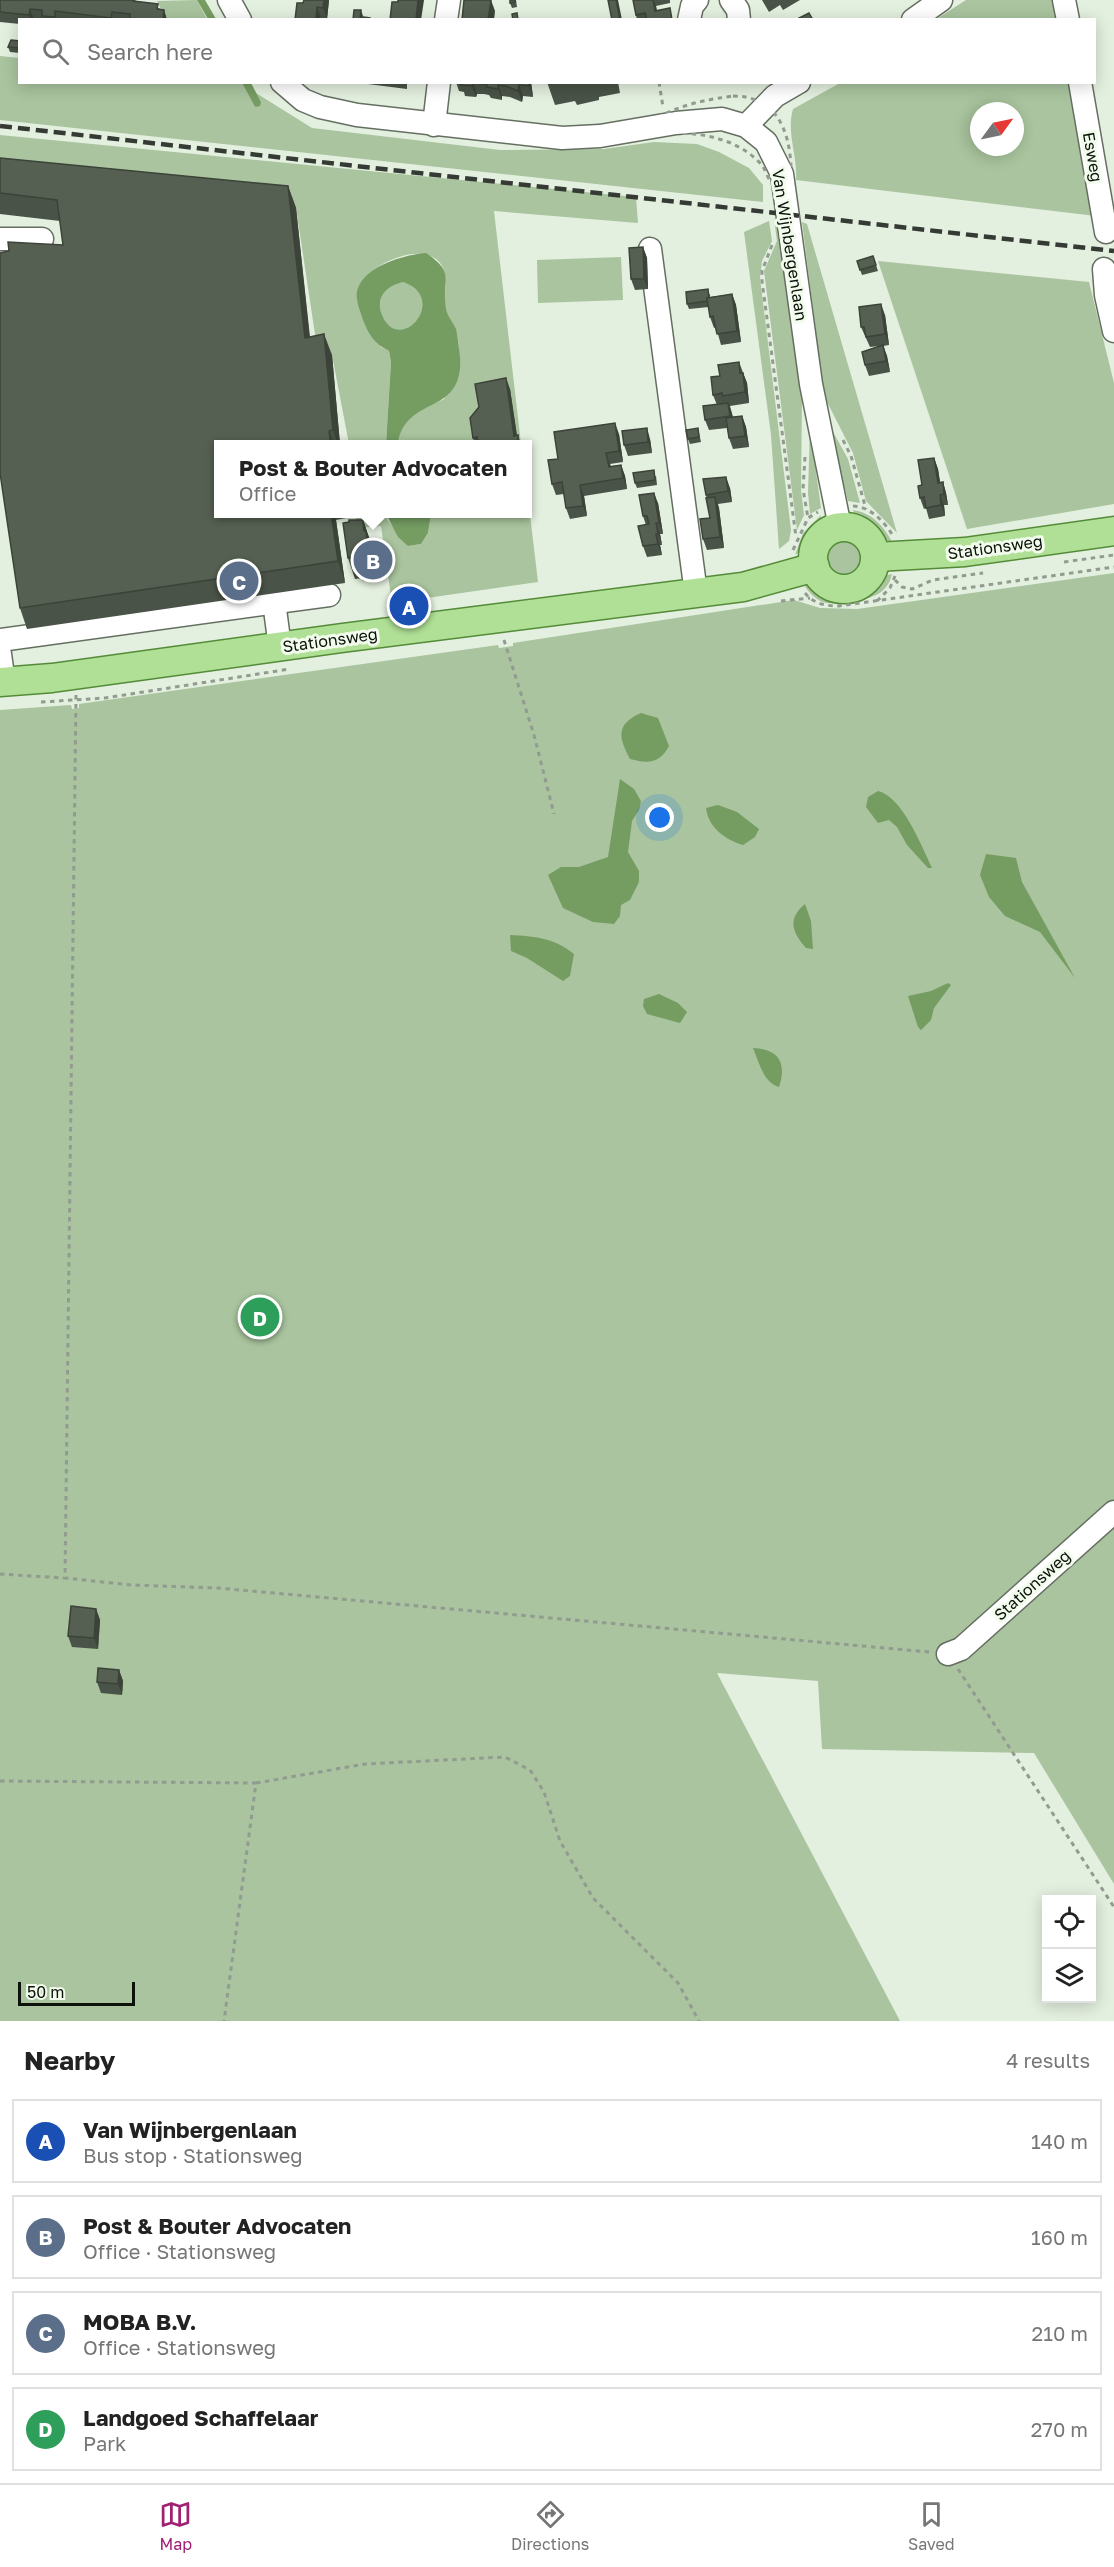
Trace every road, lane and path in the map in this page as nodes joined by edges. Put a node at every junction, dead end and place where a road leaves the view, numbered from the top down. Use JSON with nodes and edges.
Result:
{"nodes":[{"id":1,"x":229,"y":0,"type":"edge"},
{"id":2,"x":448,"y":0,"type":"edge"},
{"id":3,"x":697,"y":0,"type":"edge"},
{"id":4,"x":731,"y":0,"type":"edge"},
{"id":5,"x":941,"y":0,"type":"edge"},
{"id":6,"x":1064,"y":0,"type":"edge"},
{"id":7,"x":239,"y":18,"type":"edge"},
{"id":8,"x":446,"y":18,"type":"edge"},
{"id":9,"x":689,"y":18,"type":"edge"},
{"id":10,"x":739,"y":18,"type":"edge"},
{"id":11,"x":916,"y":18,"type":"edge"},
{"id":12,"x":1068,"y":18,"type":"edge"},
{"id":13,"x":284,"y":84,"type":"edge"},
{"id":14,"x":439,"y":84,"type":"edge"},
{"id":15,"x":659,"y":84,"type":"edge"},
{"id":16,"x":795,"y":84,"type":"edge"},
{"id":17,"x":1080,"y":84,"type":"edge"},
{"id":18,"x":664,"y":112,"type":"dead end"},
{"id":19,"x":434,"y":125,"type":"junction"},
{"id":20,"x":746,"y":126,"type":"junction"},
{"id":21,"x":720,"y":139,"type":"dead end"},
{"id":22,"x":768,"y":189,"type":"dead end"},
{"id":23,"x":1106,"y":232,"type":"dead end"},
{"id":24,"x":0,"y":239,"type":"edge"},
{"id":25,"x":42,"y":239,"type":"dead end"},
{"id":26,"x":774,"y":241,"type":"dead end"},
{"id":27,"x":650,"y":249,"type":"dead end"},
{"id":28,"x":1104,"y":268,"type":"dead end"},
{"id":29,"x":1114,"y":331,"type":"edge"},
{"id":30,"x":808,"y":518,"type":"dead end"},
{"id":31,"x":840,"y":527,"type":"junction"},
{"id":32,"x":1114,"y":531,"type":"edge"},
{"id":33,"x":797,"y":538,"type":"junction"},
{"id":34,"x":1114,"y":555,"type":"edge"},
{"id":35,"x":876,"y":557,"type":"junction"},
{"id":36,"x":804,"y":560,"type":"junction"},
{"id":37,"x":1059,"y":562,"type":"dead end"},
{"id":38,"x":1114,"y":567,"type":"edge"},
{"id":39,"x":986,"y":573,"type":"dead end"},
{"id":40,"x":696,"y":593,"type":"junction"},
{"id":41,"x":329,"y":595,"type":"dead end"},
{"id":42,"x":810,"y":598,"type":"dead end"},
{"id":43,"x":878,"y":601,"type":"junction"},
{"id":44,"x":274,"y":603,"type":"junction"},
{"id":45,"x":0,"y":640,"type":"edge"},
{"id":46,"x":504,"y":640,"type":"dead end"},
{"id":47,"x":280,"y":647,"type":"junction"},
{"id":48,"x":0,"y":654,"type":"edge"},
{"id":49,"x":75,"y":675,"type":"junction"},
{"id":50,"x":2,"y":683,"type":"edge"},
{"id":51,"x":554,"y":814,"type":"dead end"},
{"id":52,"x":1114,"y":1512,"type":"edge"},
{"id":53,"x":0,"y":1574,"type":"edge"},
{"id":54,"x":65,"y":1578,"type":"junction"},
{"id":55,"x":948,"y":1654,"type":"junction"},
{"id":56,"x":0,"y":1781,"type":"edge"},
{"id":57,"x":256,"y":1783,"type":"junction"},
{"id":58,"x":1114,"y":1907,"type":"edge"},
{"id":59,"x":224,"y":2021,"type":"edge"},
{"id":60,"x":699,"y":2021,"type":"edge"}],
"edges":[{"from":1,"to":7,"type":"street"},
{"from":2,"to":8,"type":"street"},
{"from":3,"to":9,"type":"street"},
{"from":4,"to":10,"type":"street"},
{"from":5,"to":11,"type":"street"},
{"from":6,"to":12,"type":"street"},
{"from":13,"to":19,"type":"street","name":"Van Wijnbergenlaan"},
{"from":14,"to":19,"type":"street"},
{"from":15,"to":18,"type":"path"},
{"from":16,"to":20,"type":"street"},
{"from":17,"to":23,"type":"street","name":"Esweg"},
{"from":19,"to":20,"type":"street","name":"Van Wijnbergenlaan"},
{"from":20,"to":31,"type":"street","name":"Van Wijnbergenlaan"},
{"from":21,"to":22,"type":"path"},
{"from":24,"to":25,"type":"street"},
{"from":26,"to":33,"type":"path"},
{"from":27,"to":40,"type":"street"},
{"from":28,"to":29,"type":"street"},
{"from":30,"to":33,"type":"path"},
{"from":31,"to":35,"type":"main road"},
{"from":31,"to":36,"type":"main road"},
{"from":32,"to":35,"type":"main road","name":"Stationsweg"},
{"from":33,"to":36,"type":"path"},
{"from":34,"to":37,"type":"path"},
{"from":35,"to":36,"type":"main road"},
{"from":36,"to":40,"type":"main road","name":"Stationsweg"},
{"from":38,"to":43,"type":"path"},
{"from":39,"to":43,"type":"path"},
{"from":40,"to":47,"type":"main road","name":"Stationsweg"},
{"from":41,"to":44,"type":"street"},
{"from":42,"to":43,"type":"path"},
{"from":44,"to":45,"type":"street"},
{"from":44,"to":47,"type":"street"},
{"from":46,"to":51,"type":"path"},
{"from":47,"to":49,"type":"main road","name":"Stationsweg"},
{"from":48,"to":50,"type":"street"},
{"from":49,"to":50,"type":"main road","name":"Stationsweg"},
{"from":49,"to":54,"type":"path"},
{"from":52,"to":55,"type":"street","name":"Stationsweg"},
{"from":53,"to":54,"type":"path"},
{"from":54,"to":55,"type":"path"},
{"from":55,"to":58,"type":"path"},
{"from":56,"to":57,"type":"path"},
{"from":57,"to":59,"type":"path"},
{"from":57,"to":60,"type":"path"}]}
